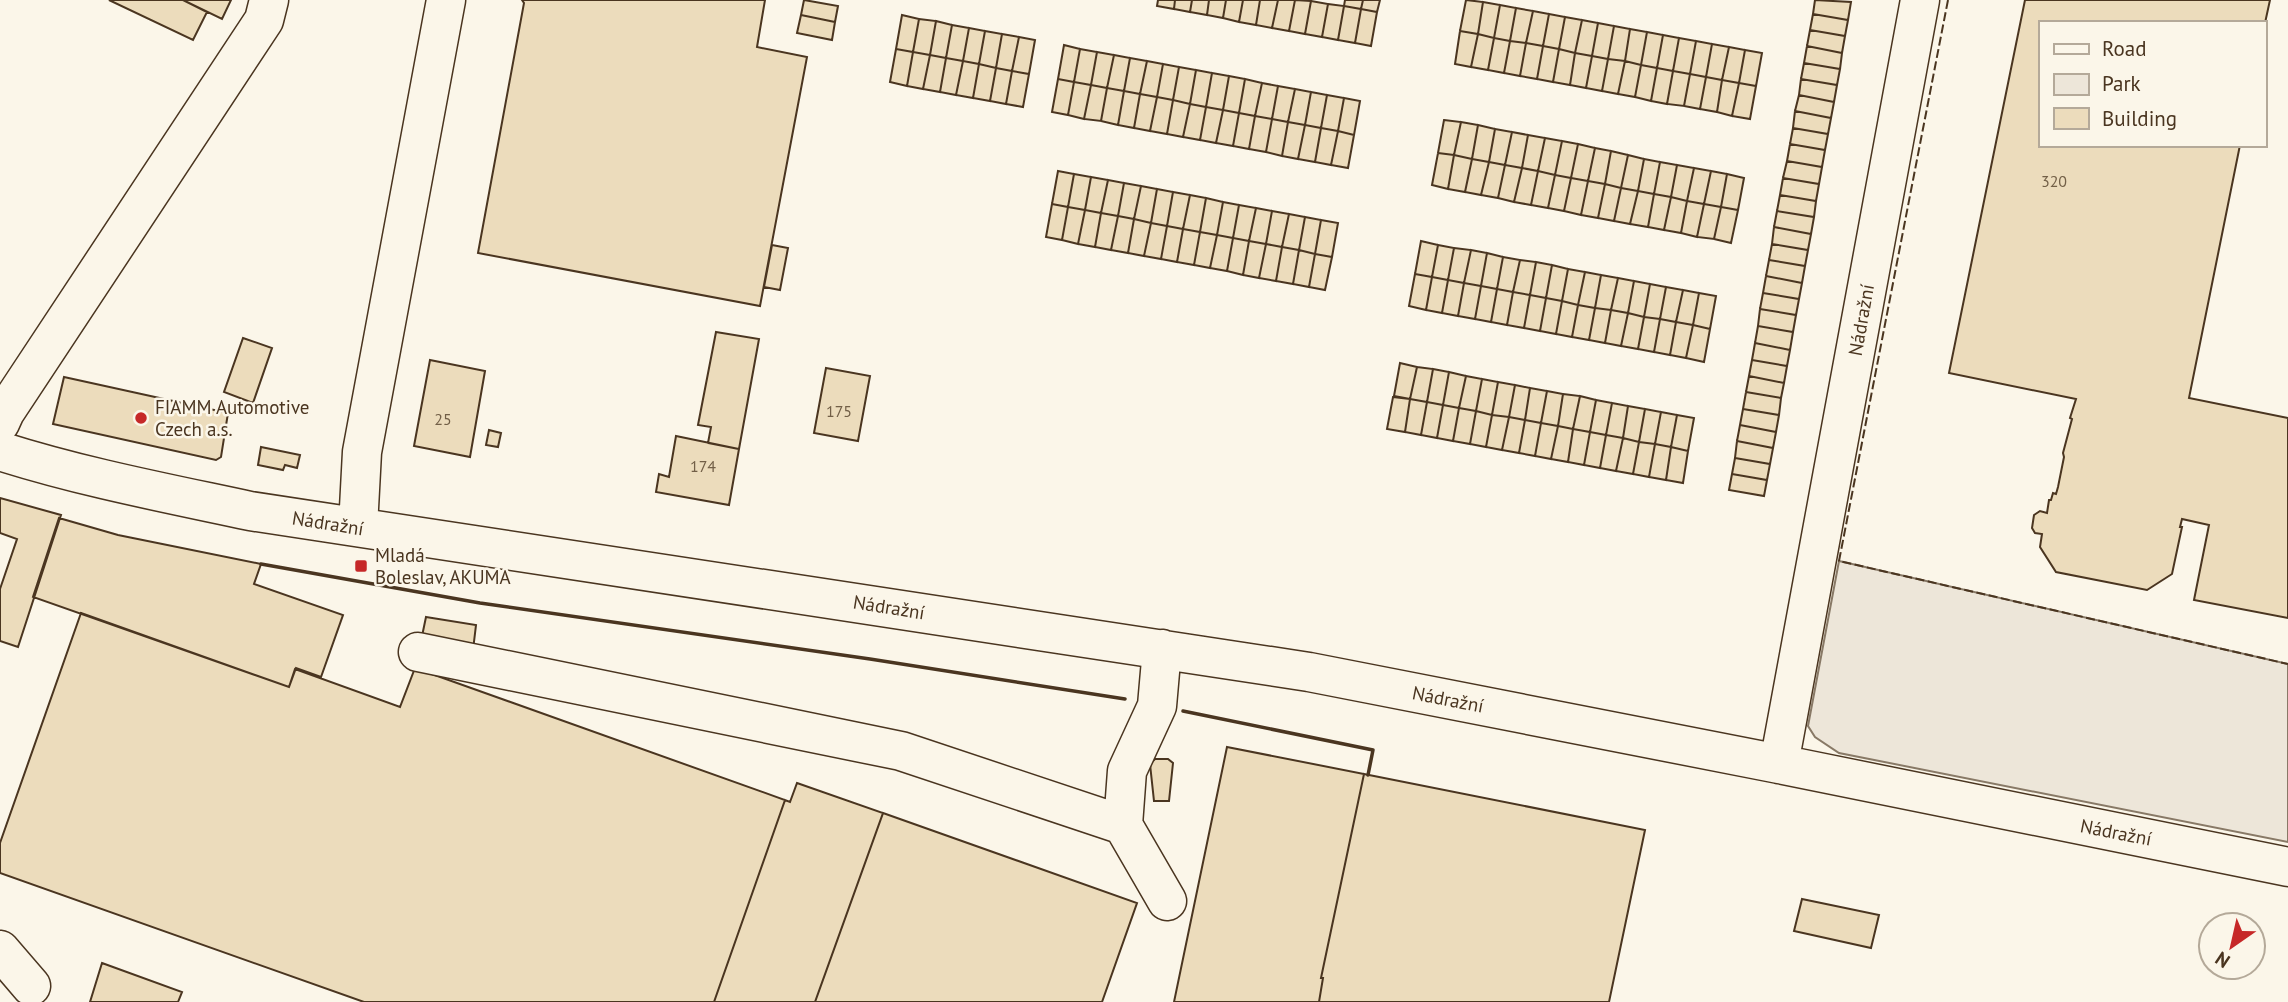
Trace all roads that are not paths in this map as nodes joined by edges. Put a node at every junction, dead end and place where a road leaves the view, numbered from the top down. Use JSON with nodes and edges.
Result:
{"nodes":[{"id":1,"x":269,"y":0,"type":"edge"},
{"id":2,"x":446,"y":0,"type":"edge"},
{"id":3,"x":1920,"y":0,"type":"edge"},
{"id":4,"x":0,"y":423,"type":"edge"},
{"id":5,"x":0,"y":451,"type":"edge"},
{"id":6,"x":358,"y":527,"type":"junction"},
{"id":7,"x":1162,"y":649,"type":"junction"},
{"id":8,"x":418,"y":652,"type":"dead end"},
{"id":9,"x":1779,"y":764,"type":"junction"},
{"id":10,"x":1123,"y":825,"type":"junction"},
{"id":11,"x":2288,"y":867,"type":"edge"},
{"id":12,"x":1167,"y":901,"type":"dead end"},
{"id":13,"x":0,"y":950,"type":"edge"},
{"id":14,"x":31,"y":986,"type":"dead end"}],
"edges":[{"from":1,"to":4,"type":"street"},
{"from":2,"to":6,"type":"street"},
{"from":3,"to":9,"type":"street","name":"Nádražní"},
{"from":5,"to":6,"type":"street","name":"Nádražní"},
{"from":6,"to":7,"type":"street","name":"Nádražní"},
{"from":7,"to":9,"type":"street","name":"Nádražní"},
{"from":7,"to":10,"type":"street"},
{"from":8,"to":10,"type":"street"},
{"from":9,"to":11,"type":"street","name":"Nádražní"},
{"from":10,"to":12,"type":"street"},
{"from":13,"to":14,"type":"street"}]}
